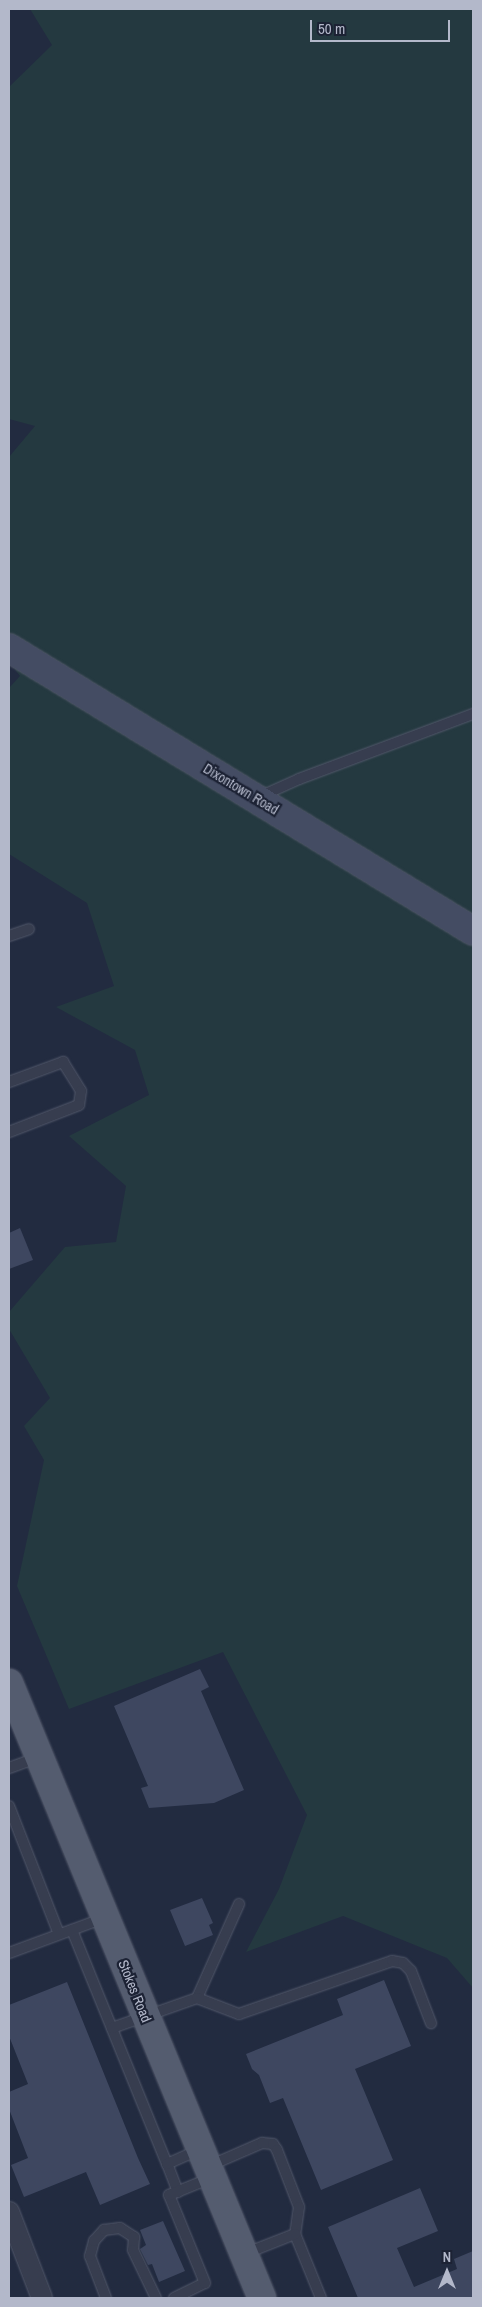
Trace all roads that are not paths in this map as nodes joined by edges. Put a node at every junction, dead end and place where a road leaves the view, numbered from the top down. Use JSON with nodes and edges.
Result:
{"nodes":[{"id":1,"x":9,"y":648,"type":"edge"},
{"id":2,"x":473,"y":714,"type":"edge"},
{"id":3,"x":256,"y":798,"type":"junction"},
{"id":4,"x":29,"y":929,"type":"dead end"},
{"id":5,"x":473,"y":931,"type":"edge"},
{"id":6,"x":9,"y":936,"type":"edge"},
{"id":7,"x":9,"y":1082,"type":"edge"},
{"id":8,"x":9,"y":1132,"type":"edge"},
{"id":9,"x":9,"y":1683,"type":"edge"},
{"id":10,"x":40,"y":1756,"type":"junction"},
{"id":11,"x":9,"y":1768,"type":"edge"},
{"id":12,"x":9,"y":1806,"type":"edge"},
{"id":13,"x":239,"y":1904,"type":"dead end"},
{"id":14,"x":105,"y":1917,"type":"junction"},
{"id":15,"x":72,"y":1930,"type":"junction"},
{"id":16,"x":59,"y":1934,"type":"junction"},
{"id":17,"x":9,"y":1953,"type":"edge"},
{"id":18,"x":197,"y":1998,"type":"junction"},
{"id":19,"x":145,"y":2015,"type":"junction"},
{"id":20,"x":431,"y":2022,"type":"dead end"},
{"id":21,"x":112,"y":2028,"type":"junction"},
{"id":22,"x":167,"y":2164,"type":"junction"},
{"id":23,"x":206,"y":2165,"type":"junction"},
{"id":24,"x":178,"y":2192,"type":"junction"},
{"id":25,"x":9,"y":2214,"type":"edge"},
{"id":26,"x":295,"y":2234,"type":"junction"},
{"id":27,"x":244,"y":2254,"type":"junction"},
{"id":28,"x":42,"y":2298,"type":"edge"},
{"id":29,"x":106,"y":2298,"type":"edge"},
{"id":30,"x":156,"y":2298,"type":"edge"},
{"id":31,"x":174,"y":2298,"type":"edge"},
{"id":32,"x":262,"y":2298,"type":"edge"},
{"id":33,"x":321,"y":2298,"type":"edge"}],
"edges":[{"from":1,"to":3,"type":"street","name":"Dixontown Road"},
{"from":2,"to":3,"type":"lane"},
{"from":3,"to":5,"type":"street","name":"Dixontown Road"},
{"from":4,"to":6,"type":"lane"},
{"from":7,"to":8,"type":"lane"},
{"from":9,"to":10,"type":"main road","name":"Stokes Road"},
{"from":10,"to":11,"type":"lane"},
{"from":10,"to":14,"type":"main road","name":"Stokes Road"},
{"from":12,"to":16,"type":"lane"},
{"from":13,"to":18,"type":"lane"},
{"from":14,"to":15,"type":"lane"},
{"from":14,"to":19,"type":"main road","name":"Stokes Road"},
{"from":15,"to":16,"type":"lane"},
{"from":15,"to":21,"type":"lane"},
{"from":16,"to":17,"type":"lane"},
{"from":18,"to":19,"type":"lane"},
{"from":18,"to":20,"type":"lane"},
{"from":19,"to":21,"type":"lane"},
{"from":19,"to":23,"type":"main road","name":"Stokes Road"},
{"from":21,"to":22,"type":"lane"},
{"from":22,"to":23,"type":"lane"},
{"from":22,"to":24,"type":"lane"},
{"from":23,"to":24,"type":"lane"},
{"from":23,"to":26,"type":"lane"},
{"from":23,"to":27,"type":"main road","name":"Stokes Road"},
{"from":24,"to":31,"type":"lane"},
{"from":25,"to":28,"type":"street"},
{"from":26,"to":27,"type":"lane"},
{"from":26,"to":33,"type":"lane"},
{"from":27,"to":32,"type":"main road","name":"Stokes Road"},
{"from":29,"to":30,"type":"lane"}]}
